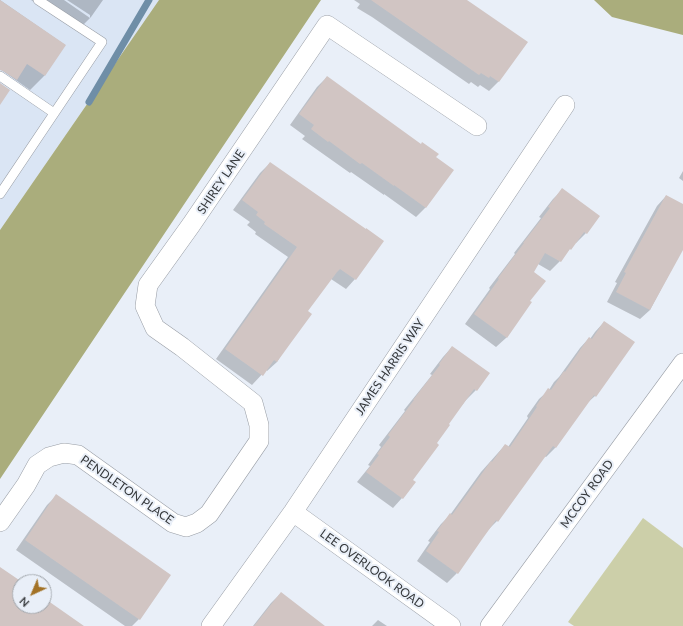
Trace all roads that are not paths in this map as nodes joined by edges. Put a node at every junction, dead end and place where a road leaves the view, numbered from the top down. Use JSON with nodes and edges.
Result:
{"nodes":[{"id":1,"x":38,"y":0,"type":"edge"},
{"id":2,"x":0,"y":76,"type":"edge"},
{"id":3,"x":565,"y":105,"type":"dead end"},
{"id":4,"x":54,"y":113,"type":"junction"},
{"id":5,"x":477,"y":126,"type":"dead end"},
{"id":6,"x":0,"y":194,"type":"edge"},
{"id":7,"x":683,"y":363,"type":"edge"},
{"id":8,"x":238,"y":471,"type":"joint"},
{"id":9,"x":293,"y":512,"type":"junction"},
{"id":10,"x":0,"y":522,"type":"edge"},
{"id":11,"x":211,"y":626,"type":"edge"},
{"id":12,"x":451,"y":626,"type":"edge"},
{"id":13,"x":490,"y":626,"type":"edge"}],
"edges":[{"from":1,"to":4,"type":"lane"},
{"from":2,"to":4,"type":"lane"},
{"from":3,"to":9,"type":"street","name":"JAMES HARRIS WAY"},
{"from":4,"to":6,"type":"lane"},
{"from":5,"to":8,"type":"street","name":"SHIREY LANE"},
{"from":7,"to":13,"type":"street","name":"MCCOY ROAD"},
{"from":8,"to":10,"type":"street","name":"PENDLETON PLACE"},
{"from":9,"to":11,"type":"street","name":"JAMES HARRIS WAY"},
{"from":9,"to":12,"type":"street","name":"LEE OVERLOOK ROAD"}]}
